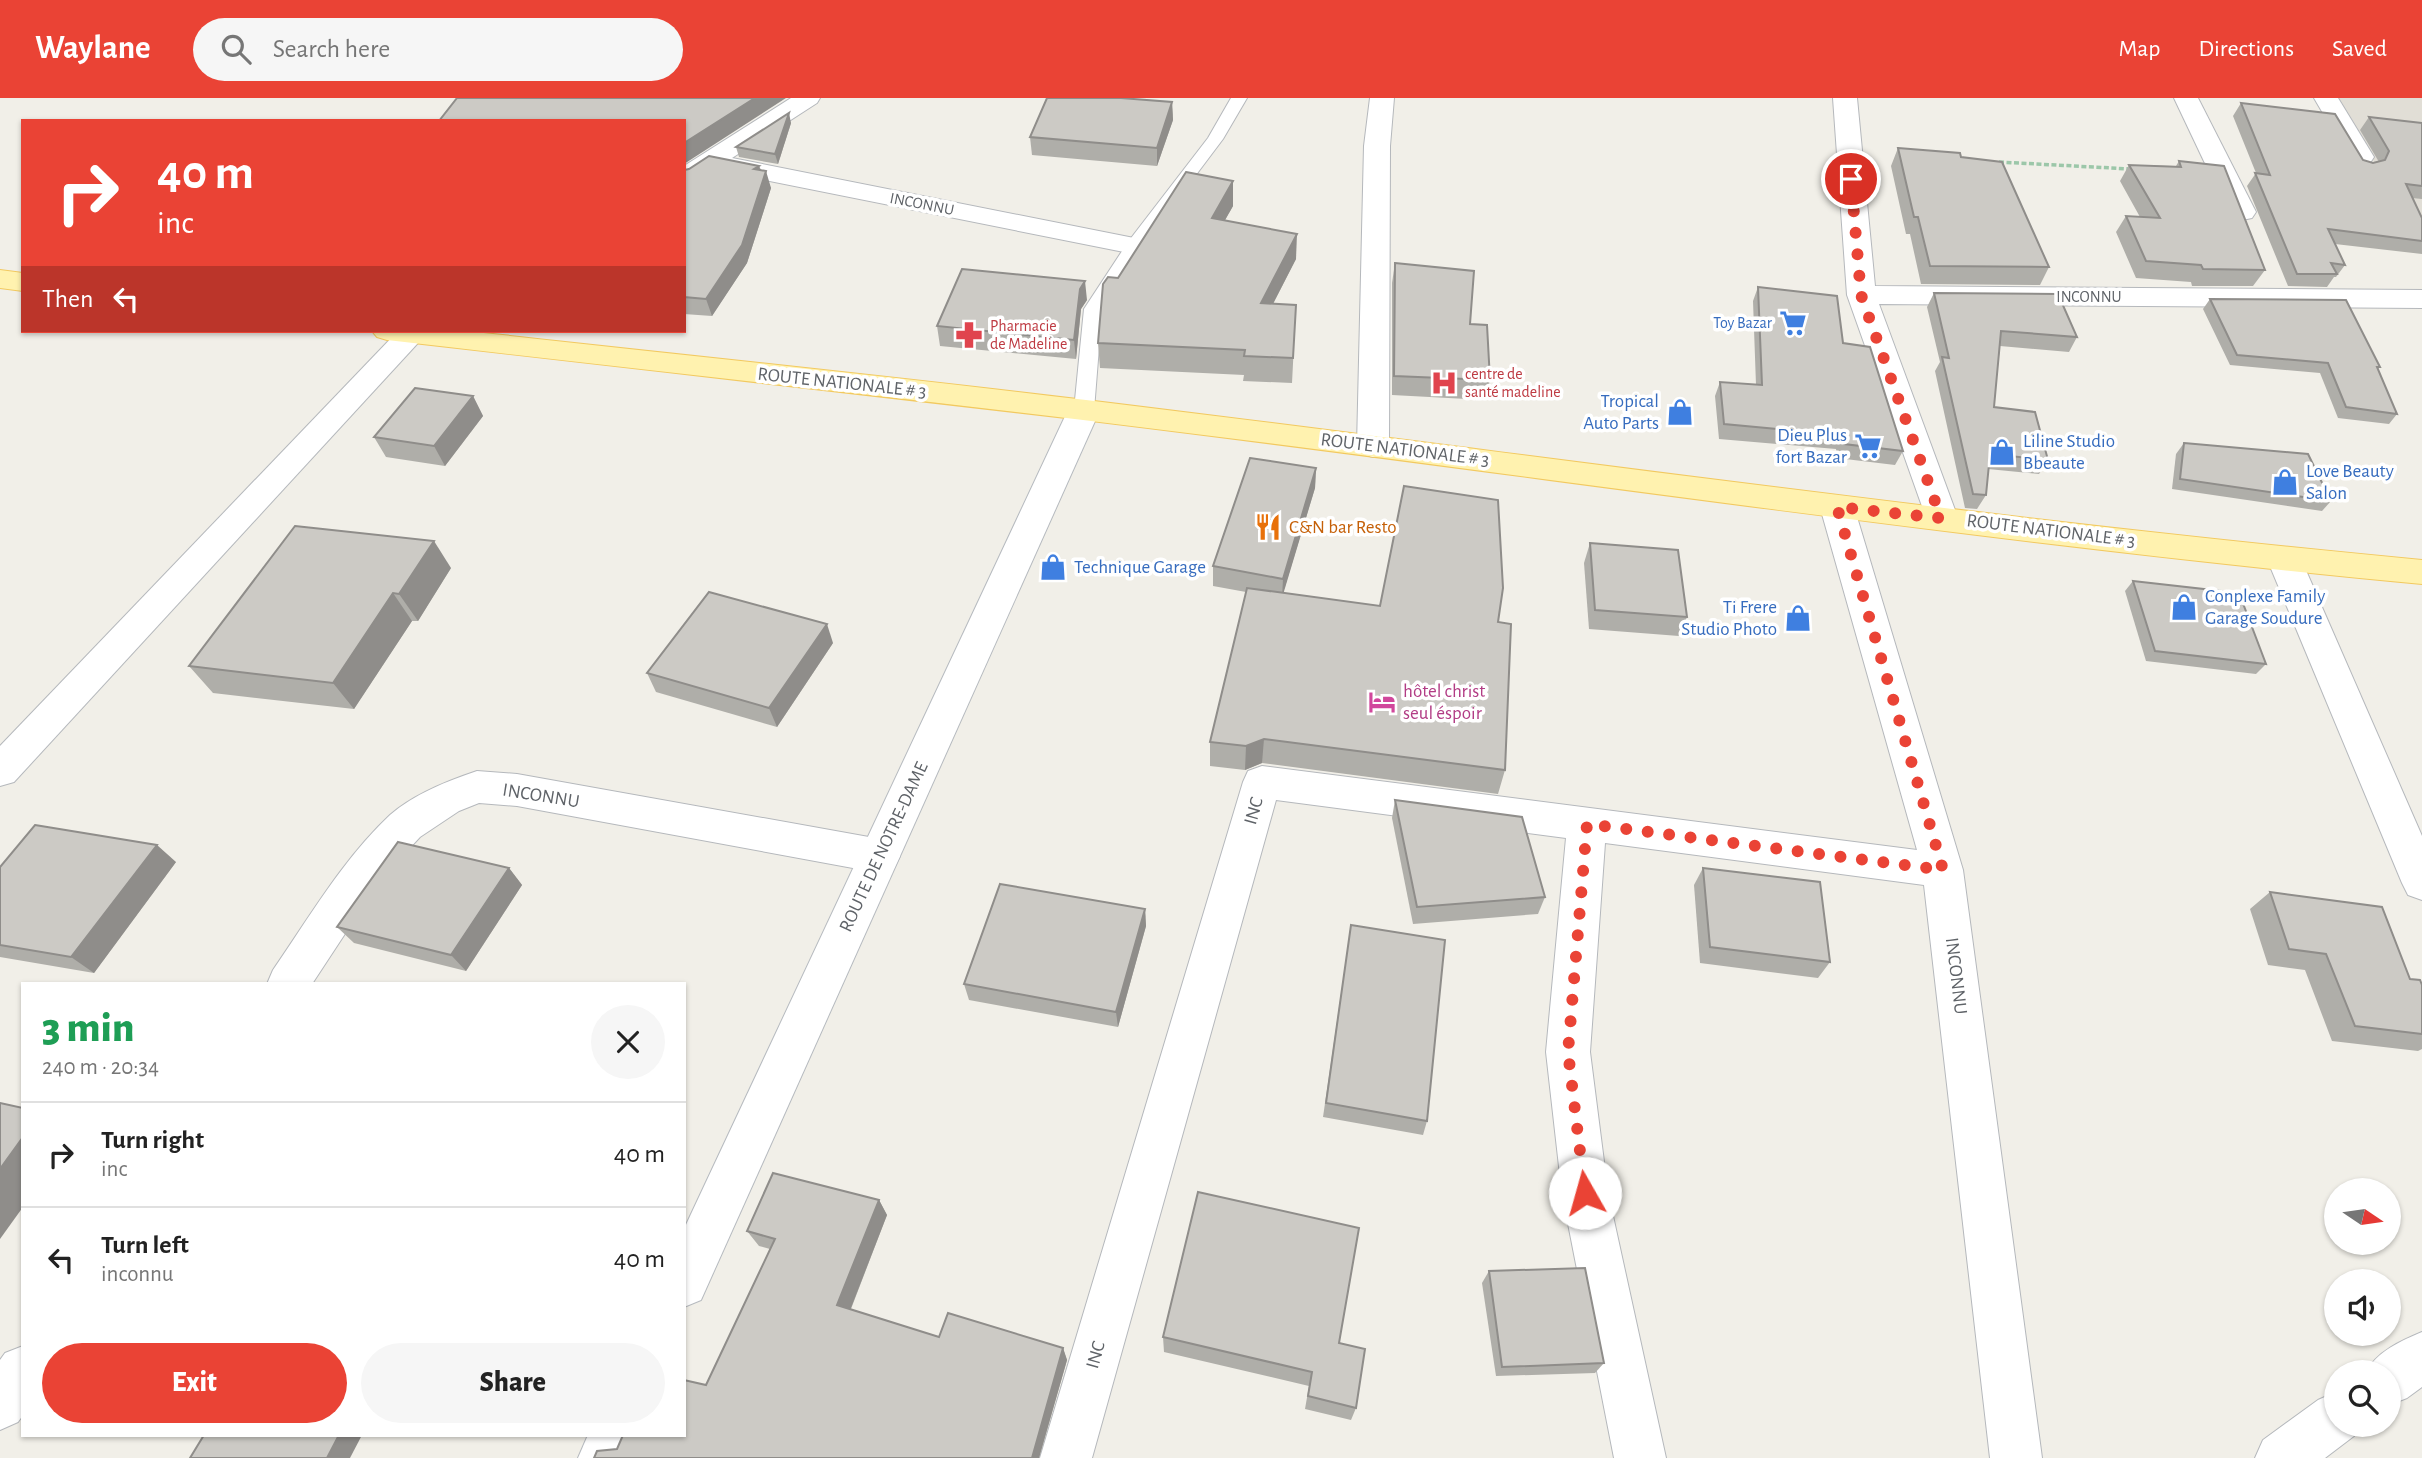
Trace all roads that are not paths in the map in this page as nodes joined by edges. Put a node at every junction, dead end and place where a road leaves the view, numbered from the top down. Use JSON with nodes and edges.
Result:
{"nodes":[{"id":1,"x":808,"y":98,"type":"edge"},
{"id":2,"x":1239,"y":98,"type":"edge"},
{"id":3,"x":1382,"y":98,"type":"edge"},
{"id":4,"x":1845,"y":98,"type":"edge"},
{"id":5,"x":2186,"y":98,"type":"edge"},
{"id":6,"x":2326,"y":98,"type":"edge"},
{"id":7,"x":711,"y":162,"type":"junction"},
{"id":8,"x":2365,"y":165,"type":"edge"},
{"id":9,"x":686,"y":177,"type":"edge"},
{"id":10,"x":2253,"y":240,"type":"edge"},
{"id":11,"x":1133,"y":246,"type":"junction"},
{"id":12,"x":0,"y":279,"type":"edge"},
{"id":13,"x":21,"y":282,"type":"edge"},
{"id":14,"x":1861,"y":295,"type":"junction"},
{"id":15,"x":2422,"y":299,"type":"edge"},
{"id":16,"x":402,"y":333,"type":"edge"},
{"id":17,"x":412,"y":333,"type":"edge"},
{"id":18,"x":1084,"y":410,"type":"junction"},
{"id":19,"x":1373,"y":446,"type":"junction"},
{"id":20,"x":1837,"y":507,"type":"junction"},
{"id":21,"x":1941,"y":518,"type":"junction"},
{"id":22,"x":2284,"y":559,"type":"junction"},
{"id":23,"x":2422,"y":572,"type":"edge"},
{"id":24,"x":0,"y":771,"type":"edge"},
{"id":25,"x":1587,"y":824,"type":"junction"},
{"id":26,"x":880,"y":856,"type":"junction"},
{"id":27,"x":1943,"y":870,"type":"junction"},
{"id":28,"x":2422,"y":883,"type":"edge"},
{"id":29,"x":289,"y":982,"type":"edge"},
{"id":30,"x":686,"y":1279,"type":"edge"},
{"id":31,"x":2422,"y":1357,"type":"edge"},
{"id":32,"x":2401,"y":1372,"type":"edge"},
{"id":33,"x":21,"y":1374,"type":"edge"},
{"id":34,"x":0,"y":1404,"type":"edge"},
{"id":35,"x":2324,"y":1427,"type":"edge"},
{"id":36,"x":614,"y":1437,"type":"edge"},
{"id":37,"x":604,"y":1458,"type":"edge"},
{"id":38,"x":1066,"y":1458,"type":"edge"},
{"id":39,"x":1640,"y":1458,"type":"edge"},
{"id":40,"x":2016,"y":1458,"type":"edge"},
{"id":41,"x":2281,"y":1458,"type":"edge"}],
"edges":[{"from":1,"to":7,"type":"street"},
{"from":2,"to":11,"type":"lane"},
{"from":3,"to":19,"type":"street"},
{"from":4,"to":14,"type":"street"},
{"from":5,"to":10,"type":"street"},
{"from":6,"to":8,"type":"street"},
{"from":7,"to":9,"type":"street"},
{"from":7,"to":11,"type":"street","name":"INCONNU"},
{"from":11,"to":18,"type":"lane"},
{"from":12,"to":13,"type":"main road"},
{"from":14,"to":15,"type":"street","name":"INCONNU"},
{"from":14,"to":21,"type":"street"},
{"from":16,"to":24,"type":"street"},
{"from":17,"to":18,"type":"main road","name":"ROUTE NATIONALE # 3"},
{"from":18,"to":19,"type":"main road","name":"ROUTE NATIONALE # 3"},
{"from":18,"to":26,"type":"street","name":"ROUTE DE NOTRE-DAME"},
{"from":19,"to":20,"type":"main road","name":"ROUTE NATIONALE # 3"},
{"from":20,"to":21,"type":"main road","name":"ROUTE NATIONALE # 3"},
{"from":20,"to":27,"type":"street","name":"INCONNU"},
{"from":21,"to":22,"type":"main road","name":"ROUTE NATIONALE # 3"},
{"from":22,"to":23,"type":"main road","name":"ROUTE NATIONALE # 3"},
{"from":22,"to":28,"type":"street"},
{"from":25,"to":27,"type":"street","name":"INC"},
{"from":25,"to":38,"type":"street","name":"INC"},
{"from":25,"to":39,"type":"street"},
{"from":26,"to":29,"type":"street","name":"INCONNU"},
{"from":26,"to":30,"type":"street","name":"ROUTE DE NOTRE-DAME"},
{"from":27,"to":40,"type":"street","name":"INCONNU"},
{"from":31,"to":32,"type":"street"},
{"from":33,"to":34,"type":"street"},
{"from":35,"to":41,"type":"street"},
{"from":36,"to":37,"type":"street"}]}
